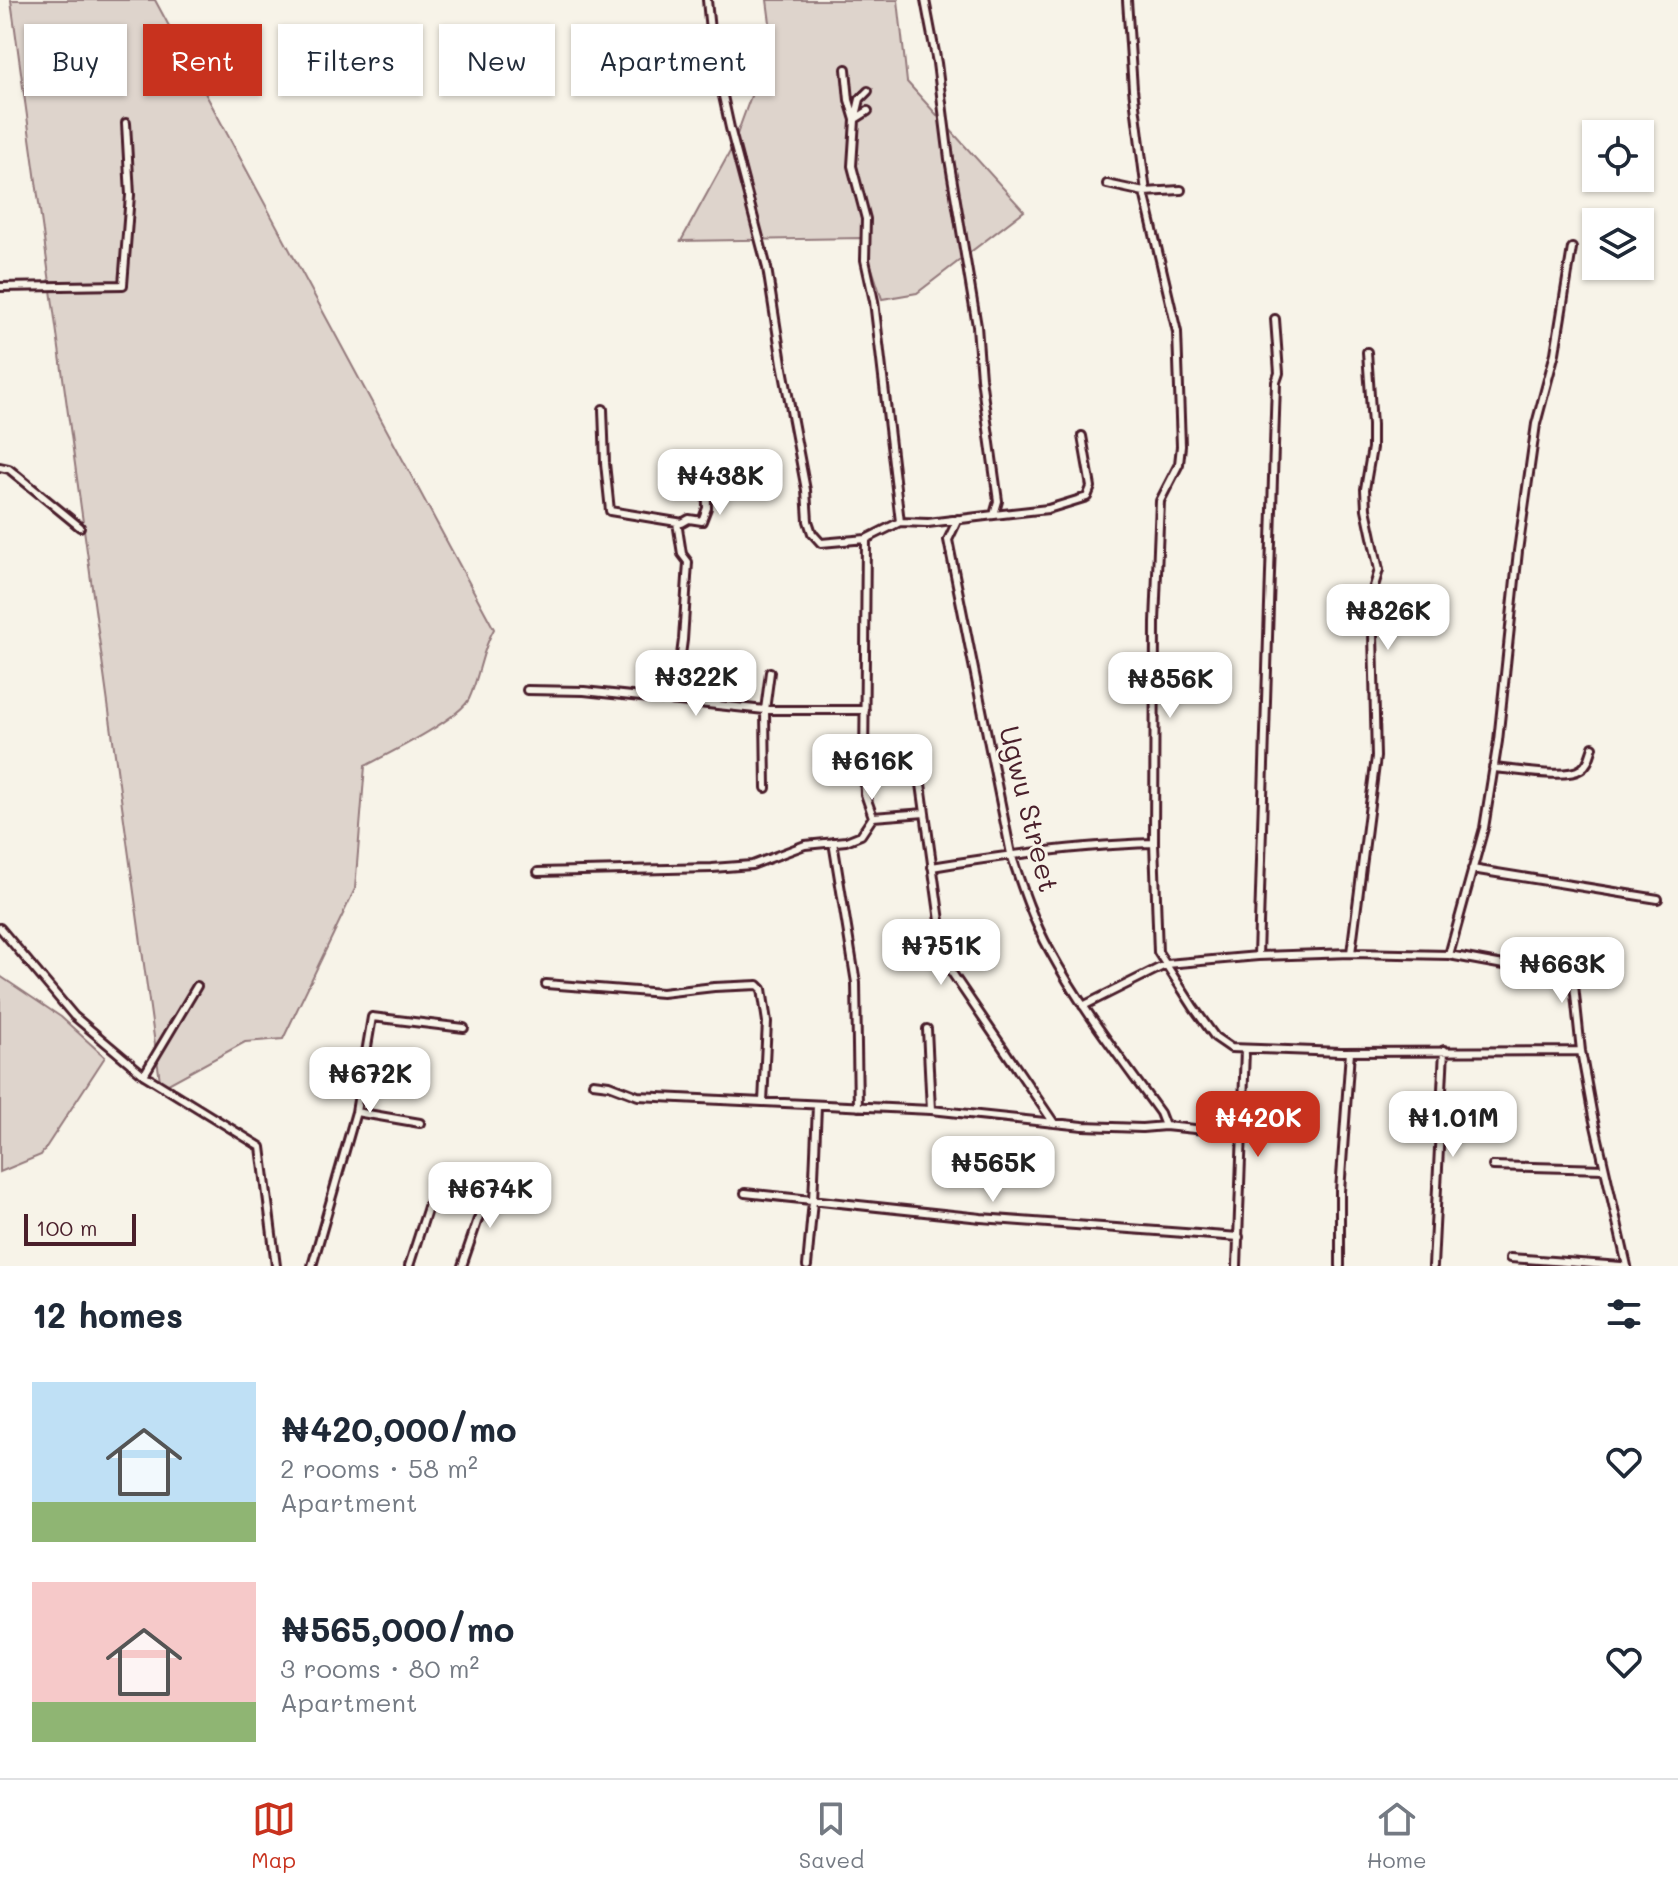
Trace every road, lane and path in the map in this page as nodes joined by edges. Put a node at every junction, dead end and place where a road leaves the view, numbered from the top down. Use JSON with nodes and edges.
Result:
{"nodes":[{"id":1,"x":707,"y":0,"type":"edge"},
{"id":2,"x":925,"y":0,"type":"edge"},
{"id":3,"x":1127,"y":0,"type":"edge"},
{"id":4,"x":846,"y":69,"type":"dead end"},
{"id":5,"x":868,"y":91,"type":"dead end"},
{"id":6,"x":868,"y":111,"type":"dead end"},
{"id":7,"x":856,"y":119,"type":"junction"},
{"id":8,"x":126,"y":123,"type":"dead end"},
{"id":9,"x":1107,"y":184,"type":"dead end"},
{"id":10,"x":1181,"y":190,"type":"dead end"},
{"id":11,"x":1145,"y":192,"type":"junction"},
{"id":12,"x":1572,"y":248,"type":"dead end"},
{"id":13,"x":0,"y":287,"type":"edge"},
{"id":14,"x":1275,"y":319,"type":"dead end"},
{"id":15,"x":1367,"y":352,"type":"dead end"},
{"id":16,"x":603,"y":409,"type":"dead end"},
{"id":17,"x":1082,"y":436,"type":"dead end"},
{"id":18,"x":706,"y":462,"type":"dead end"},
{"id":19,"x":0,"y":467,"type":"edge"},
{"id":20,"x":994,"y":515,"type":"junction"},
{"id":21,"x":958,"y":519,"type":"junction"},
{"id":22,"x":677,"y":522,"type":"junction"},
{"id":23,"x":900,"y":522,"type":"junction"},
{"id":24,"x":80,"y":527,"type":"dead end"},
{"id":25,"x":866,"y":539,"type":"junction"},
{"id":26,"x":770,"y":672,"type":"dead end"},
{"id":27,"x":527,"y":690,"type":"dead end"},
{"id":28,"x":675,"y":700,"type":"junction"},
{"id":29,"x":765,"y":710,"type":"junction"},
{"id":30,"x":865,"y":710,"type":"junction"},
{"id":31,"x":915,"y":741,"type":"dead end"},
{"id":32,"x":1593,"y":747,"type":"dead end"},
{"id":33,"x":1493,"y":768,"type":"junction"},
{"id":34,"x":766,"y":788,"type":"dead end"},
{"id":35,"x":925,"y":813,"type":"junction"},
{"id":36,"x":873,"y":817,"type":"junction"},
{"id":37,"x":833,"y":842,"type":"junction"},
{"id":38,"x":1154,"y":843,"type":"junction"},
{"id":39,"x":1011,"y":854,"type":"junction"},
{"id":40,"x":932,"y":867,"type":"junction"},
{"id":41,"x":1472,"y":869,"type":"junction"},
{"id":42,"x":538,"y":872,"type":"dead end"},
{"id":43,"x":1658,"y":899,"type":"dead end"},
{"id":44,"x":0,"y":928,"type":"edge"},
{"id":45,"x":1351,"y":953,"type":"junction"},
{"id":46,"x":1449,"y":955,"type":"junction"},
{"id":47,"x":1258,"y":956,"type":"junction"},
{"id":48,"x":1167,"y":964,"type":"junction"},
{"id":49,"x":546,"y":984,"type":"dead end"},
{"id":50,"x":197,"y":986,"type":"dead end"},
{"id":51,"x":1083,"y":1006,"type":"junction"},
{"id":52,"x":464,"y":1028,"type":"dead end"},
{"id":53,"x":927,"y":1029,"type":"dead end"},
{"id":54,"x":1245,"y":1050,"type":"junction"},
{"id":55,"x":1444,"y":1050,"type":"junction"},
{"id":56,"x":1581,"y":1051,"type":"junction"},
{"id":57,"x":1350,"y":1052,"type":"junction"},
{"id":58,"x":144,"y":1075,"type":"junction"},
{"id":59,"x":593,"y":1083,"type":"dead end"},
{"id":60,"x":763,"y":1102,"type":"junction"},
{"id":61,"x":817,"y":1106,"type":"junction"},
{"id":62,"x":858,"y":1107,"type":"junction"},
{"id":63,"x":931,"y":1110,"type":"junction"},
{"id":64,"x":356,"y":1112,"type":"junction"},
{"id":65,"x":420,"y":1123,"type":"dead end"},
{"id":66,"x":1054,"y":1123,"type":"junction"},
{"id":67,"x":1165,"y":1126,"type":"junction"},
{"id":68,"x":1244,"y":1134,"type":"junction"},
{"id":69,"x":1493,"y":1166,"type":"dead end"},
{"id":70,"x":1604,"y":1169,"type":"junction"},
{"id":71,"x":490,"y":1184,"type":"dead end"},
{"id":72,"x":435,"y":1185,"type":"dead end"},
{"id":73,"x":745,"y":1193,"type":"dead end"},
{"id":74,"x":813,"y":1201,"type":"junction"},
{"id":75,"x":1239,"y":1237,"type":"junction"},
{"id":76,"x":1510,"y":1258,"type":"dead end"},
{"id":77,"x":276,"y":1266,"type":"edge"},
{"id":78,"x":312,"y":1266,"type":"edge"},
{"id":79,"x":409,"y":1266,"type":"edge"},
{"id":80,"x":462,"y":1266,"type":"edge"},
{"id":81,"x":807,"y":1266,"type":"edge"},
{"id":82,"x":1237,"y":1266,"type":"edge"},
{"id":83,"x":1340,"y":1266,"type":"edge"},
{"id":84,"x":1433,"y":1266,"type":"edge"},
{"id":85,"x":1621,"y":1266,"type":"edge"},
{"id":86,"x":1627,"y":1266,"type":"edge"}],
"edges":[{"from":1,"to":25,"type":"street"},
{"from":2,"to":20,"type":"street"},
{"from":3,"to":11,"type":"street"},
{"from":4,"to":7,"type":"street"},
{"from":5,"to":7,"type":"street"},
{"from":6,"to":7,"type":"street"},
{"from":7,"to":23,"type":"street"},
{"from":8,"to":13,"type":"street"},
{"from":9,"to":11,"type":"street"},
{"from":10,"to":11,"type":"street"},
{"from":11,"to":38,"type":"street"},
{"from":12,"to":33,"type":"street"},
{"from":14,"to":47,"type":"street"},
{"from":15,"to":45,"type":"street"},
{"from":16,"to":22,"type":"street"},
{"from":17,"to":20,"type":"street"},
{"from":18,"to":22,"type":"street"},
{"from":19,"to":24,"type":"street"},
{"from":20,"to":21,"type":"street"},
{"from":21,"to":23,"type":"street"},
{"from":21,"to":39,"type":"street","name":"Ugwu Street"},
{"from":22,"to":28,"type":"street"},
{"from":23,"to":25,"type":"street"},
{"from":25,"to":30,"type":"street"},
{"from":26,"to":29,"type":"street"},
{"from":27,"to":28,"type":"street"},
{"from":28,"to":29,"type":"street"},
{"from":29,"to":30,"type":"street"},
{"from":29,"to":34,"type":"street"},
{"from":30,"to":36,"type":"street"},
{"from":31,"to":35,"type":"street"},
{"from":32,"to":33,"type":"street"},
{"from":33,"to":41,"type":"street"},
{"from":35,"to":36,"type":"street"},
{"from":35,"to":40,"type":"street"},
{"from":36,"to":37,"type":"street"},
{"from":37,"to":42,"type":"street"},
{"from":37,"to":62,"type":"street"},
{"from":38,"to":39,"type":"street"},
{"from":38,"to":48,"type":"street"},
{"from":39,"to":40,"type":"street"},
{"from":39,"to":51,"type":"street","name":"Ugwu Street"},
{"from":40,"to":66,"type":"street"},
{"from":41,"to":43,"type":"street"},
{"from":41,"to":46,"type":"street"},
{"from":44,"to":58,"type":"street"},
{"from":45,"to":46,"type":"street"},
{"from":45,"to":47,"type":"street"},
{"from":46,"to":56,"type":"street"},
{"from":47,"to":48,"type":"street"},
{"from":48,"to":51,"type":"street"},
{"from":48,"to":54,"type":"street"},
{"from":49,"to":60,"type":"street"},
{"from":50,"to":58,"type":"street"},
{"from":51,"to":67,"type":"street","name":"Ugwu Street"},
{"from":52,"to":64,"type":"street"},
{"from":53,"to":63,"type":"street"},
{"from":54,"to":57,"type":"street"},
{"from":54,"to":68,"type":"street"},
{"from":55,"to":56,"type":"street"},
{"from":55,"to":57,"type":"street"},
{"from":55,"to":84,"type":"street"},
{"from":56,"to":70,"type":"street"},
{"from":57,"to":83,"type":"street"},
{"from":58,"to":77,"type":"street"},
{"from":59,"to":60,"type":"street"},
{"from":60,"to":61,"type":"street"},
{"from":61,"to":62,"type":"street"},
{"from":61,"to":74,"type":"street"},
{"from":62,"to":63,"type":"street"},
{"from":63,"to":66,"type":"street"},
{"from":64,"to":65,"type":"street"},
{"from":64,"to":78,"type":"street"},
{"from":66,"to":67,"type":"street"},
{"from":67,"to":68,"type":"street"},
{"from":68,"to":75,"type":"street"},
{"from":69,"to":70,"type":"street"},
{"from":70,"to":86,"type":"street"},
{"from":71,"to":80,"type":"street"},
{"from":72,"to":79,"type":"street"},
{"from":73,"to":74,"type":"street"},
{"from":74,"to":75,"type":"street"},
{"from":74,"to":81,"type":"street"},
{"from":75,"to":82,"type":"street"},
{"from":76,"to":85,"type":"street"}]}
